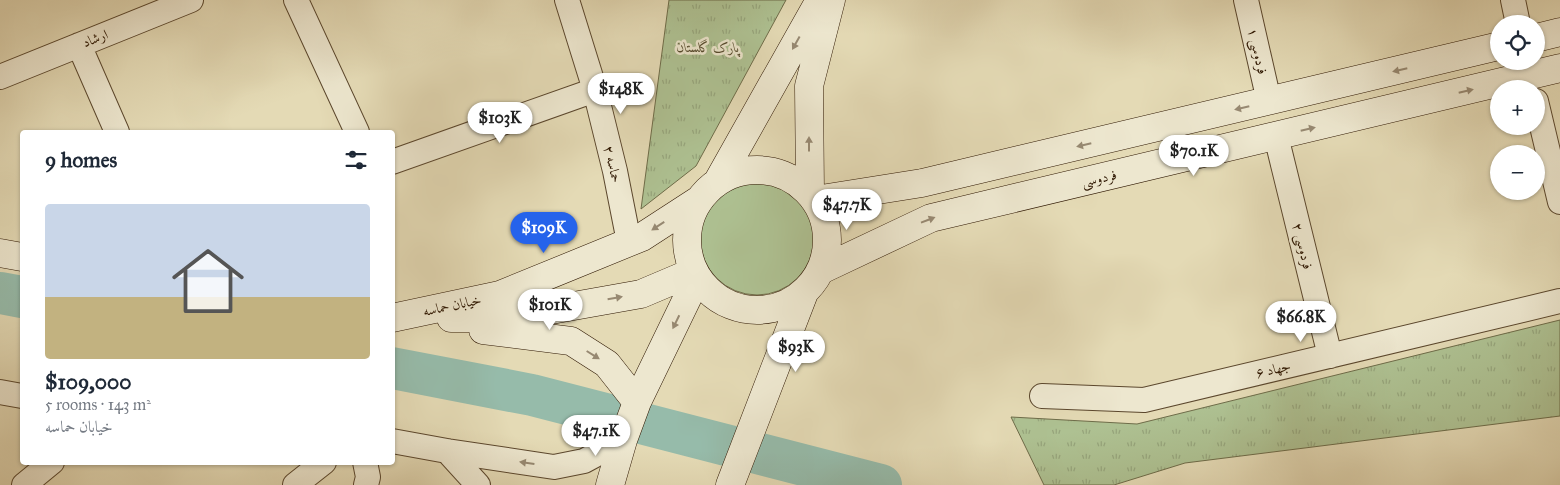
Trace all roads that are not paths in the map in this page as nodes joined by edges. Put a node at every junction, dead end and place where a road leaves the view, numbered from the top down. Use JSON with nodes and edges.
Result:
{"nodes":[{"id":1,"x":191,"y":0,"type":"edge"},
{"id":2,"x":296,"y":0,"type":"edge"},
{"id":3,"x":567,"y":0,"type":"edge"},
{"id":4,"x":820,"y":0,"type":"edge"},
{"id":5,"x":832,"y":0,"type":"edge"},
{"id":6,"x":1246,"y":0,"type":"edge"},
{"id":7,"x":1512,"y":0,"type":"edge"},
{"id":8,"x":1516,"y":15,"type":"edge"},
{"id":9,"x":1560,"y":32,"type":"edge"},
{"id":10,"x":1545,"y":36,"type":"edge"},
{"id":11,"x":79,"y":45,"type":"junction"},
{"id":12,"x":1490,"y":48,"type":"edge"},
{"id":13,"x":1560,"y":68,"type":"edge"},
{"id":14,"x":0,"y":77,"type":"edge"},
{"id":15,"x":1545,"y":80,"type":"edge"},
{"id":16,"x":595,"y":90,"type":"junction"},
{"id":17,"x":1490,"y":97,"type":"edge"},
{"id":18,"x":1269,"y":101,"type":"junction"},
{"id":19,"x":116,"y":130,"type":"edge"},
{"id":20,"x":356,"y":130,"type":"edge"},
{"id":21,"x":1544,"y":135,"type":"edge"},
{"id":22,"x":1276,"y":136,"type":"junction"},
{"id":23,"x":395,"y":161,"type":"edge"},
{"id":24,"x":718,"y":181,"type":"junction"},
{"id":25,"x":812,"y":196,"type":"junction"},
{"id":26,"x":699,"y":200,"type":"junction"},
{"id":27,"x":1560,"y":202,"type":"edge"},
{"id":28,"x":629,"y":242,"type":"junction"},
{"id":29,"x":0,"y":253,"type":"edge"},
{"id":30,"x":20,"y":258,"type":"edge"},
{"id":31,"x":821,"y":270,"type":"junction"},
{"id":32,"x":695,"y":275,"type":"junction"},
{"id":33,"x":804,"y":293,"type":"junction"},
{"id":34,"x":1560,"y":301,"type":"edge"},
{"id":35,"x":395,"y":317,"type":"edge"},
{"id":36,"x":395,"y":318,"type":"edge"},
{"id":37,"x":395,"y":318,"type":"edge"},
{"id":38,"x":1330,"y":356,"type":"junction"},
{"id":39,"x":0,"y":392,"type":"edge"},
{"id":40,"x":20,"y":396,"type":"edge"},
{"id":41,"x":1042,"y":396,"type":"dead end"},
{"id":42,"x":637,"y":402,"type":"junction"},
{"id":43,"x":622,"y":440,"type":"junction"},
{"id":44,"x":395,"y":442,"type":"edge"},
{"id":45,"x":447,"y":451,"type":"junction"},
{"id":46,"x":48,"y":465,"type":"edge"},
{"id":47,"x":320,"y":465,"type":"edge"},
{"id":48,"x":366,"y":465,"type":"edge"},
{"id":49,"x":731,"y":482,"type":"edge"},
{"id":50,"x":24,"y":485,"type":"edge"},
{"id":51,"x":295,"y":485,"type":"edge"},
{"id":52,"x":366,"y":485,"type":"edge"},
{"id":53,"x":478,"y":485,"type":"edge"},
{"id":54,"x":610,"y":485,"type":"edge"}],
"edges":[{"from":1,"to":11,"type":"street","name":"ارشاد"},
{"from":2,"to":20,"type":"street"},
{"from":3,"to":16,"type":"street","name":"حماسه ۲"},
{"from":4,"to":24,"type":"main road","one_way":true},
{"from":25,"to":5,"type":"main road","one_way":true},
{"from":6,"to":18,"type":"street","name":"فردوسی ۱"},
{"from":7,"to":8,"type":"street"},
{"from":9,"to":10,"type":"main road"},
{"from":11,"to":14,"type":"street","name":"ارشاد"},
{"from":11,"to":19,"type":"street"},
{"from":12,"to":18,"type":"main road","one_way":true},
{"from":13,"to":15,"type":"main road","name":"فردوسی"},
{"from":16,"to":23,"type":"street"},
{"from":16,"to":28,"type":"street","name":"حماسه ۲"},
{"from":22,"to":17,"type":"main road","name":"فردوسی","one_way":true},
{"from":18,"to":25,"type":"main road","one_way":true},
{"from":21,"to":27,"type":"street"},
{"from":31,"to":22,"type":"main road","name":"فردوسی","one_way":true},
{"from":22,"to":38,"type":"street","name":"فردوسی ۲"},
{"from":24,"to":25,"type":"main road"},
{"from":24,"to":26,"type":"main road"},
{"from":25,"to":31,"type":"main road"},
{"from":26,"to":28,"type":"main road","name":"خیابان حماسه","one_way":true},
{"from":26,"to":32,"type":"main road"},
{"from":28,"to":35,"type":"main road","name":"خیابان حماسه"},
{"from":29,"to":30,"type":"main road"},
{"from":31,"to":33,"type":"main road"},
{"from":32,"to":33,"type":"main road"},
{"from":36,"to":32,"type":"main road","name":"خیابان حماسه","one_way":true},
{"from":32,"to":42,"type":"main road","one_way":true},
{"from":33,"to":49,"type":"main road"},
{"from":34,"to":38,"type":"street","name":"جهاد ۶"},
{"from":37,"to":42,"type":"main road","one_way":true},
{"from":38,"to":41,"type":"street","name":"جهاد ۶"},
{"from":39,"to":40,"type":"street"},
{"from":42,"to":43,"type":"main road"},
{"from":43,"to":45,"type":"street","one_way":true},
{"from":43,"to":54,"type":"main road"},
{"from":44,"to":45,"type":"street"},
{"from":45,"to":53,"type":"street"},
{"from":46,"to":50,"type":"street"},
{"from":47,"to":51,"type":"street"},
{"from":48,"to":52,"type":"street"}]}
